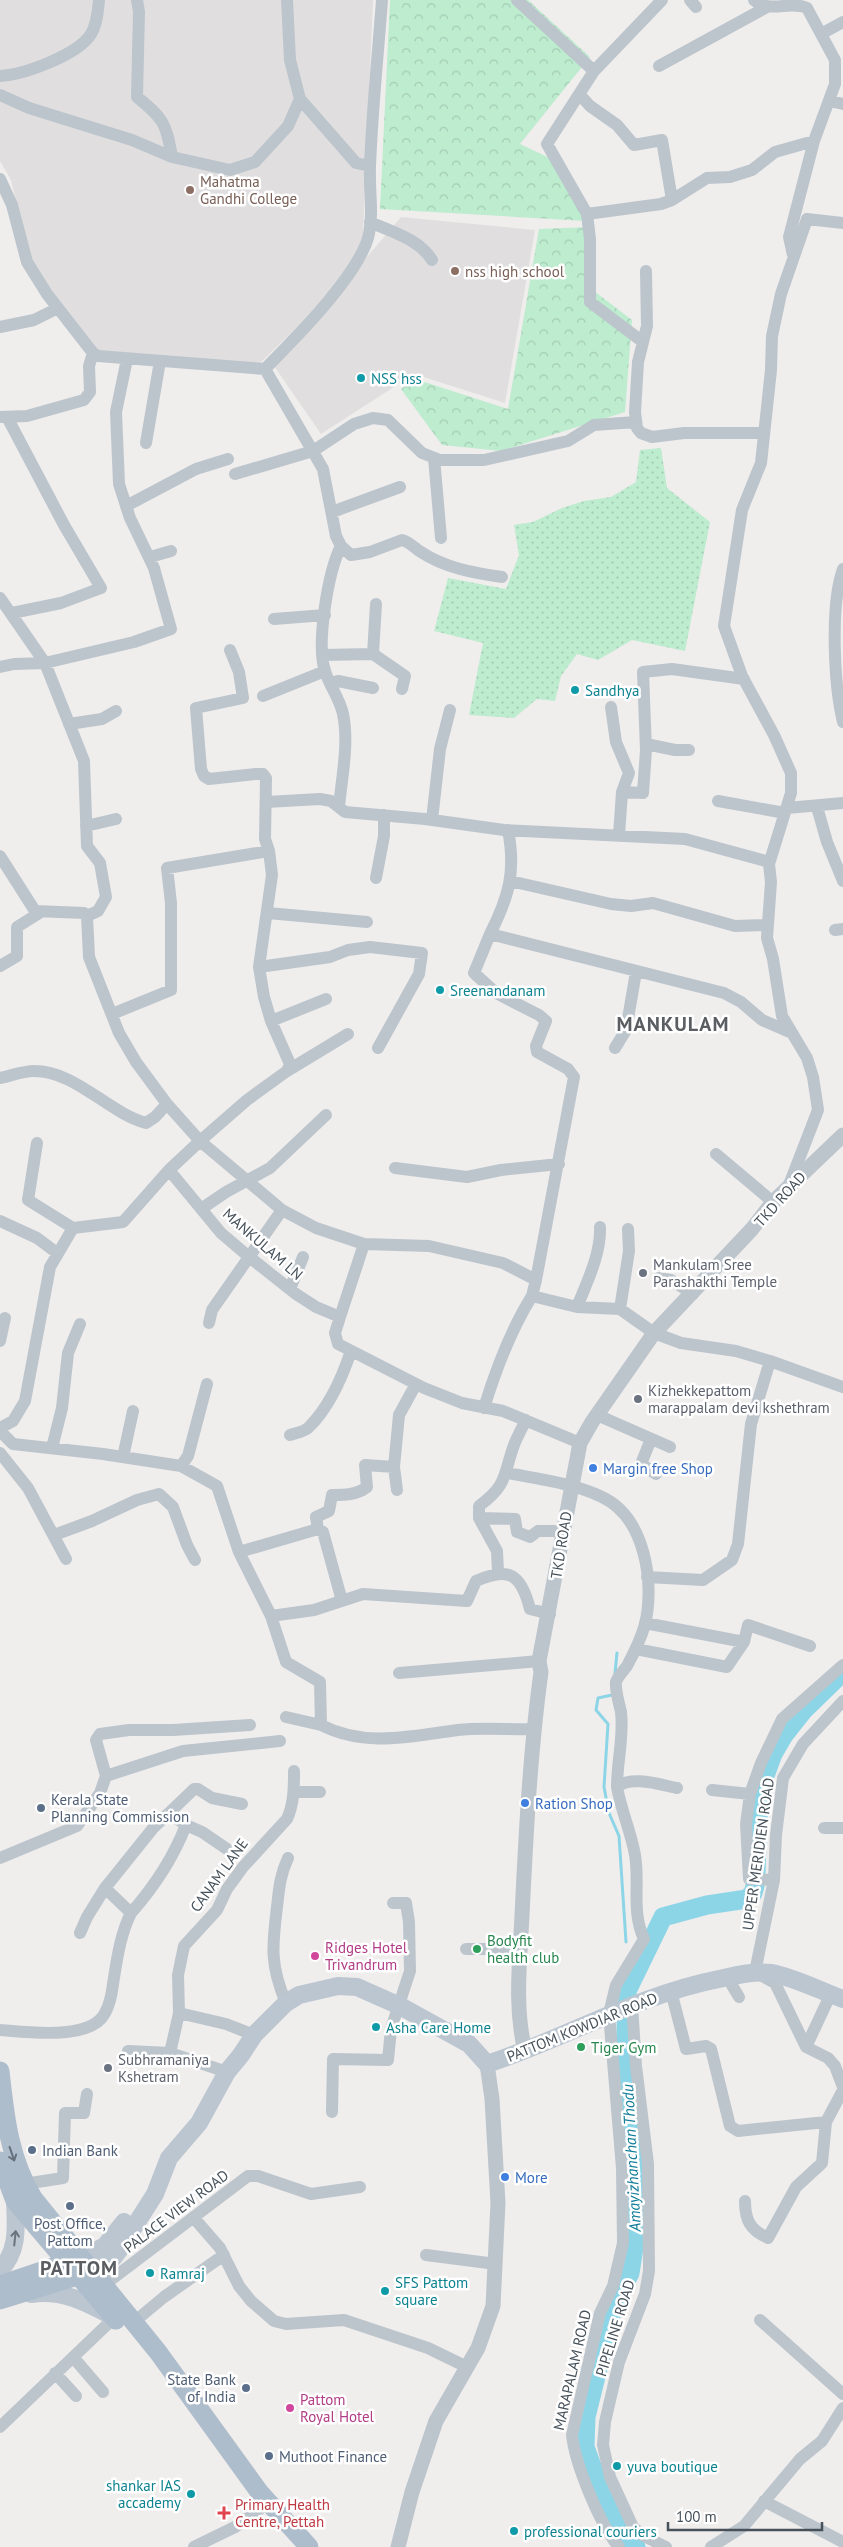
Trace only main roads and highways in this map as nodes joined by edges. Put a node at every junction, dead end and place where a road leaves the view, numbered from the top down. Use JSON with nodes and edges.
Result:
{"nodes":[{"id":1,"x":836,"y":1997,"type":"edge"},
{"id":2,"x":0,"y":2071,"type":"edge"},
{"id":3,"x":0,"y":2161,"type":"edge"},
{"id":4,"x":16,"y":2201,"type":"junction"},
{"id":5,"x":0,"y":2270,"type":"edge"},
{"id":6,"x":84,"y":2271,"type":"junction"},
{"id":7,"x":4,"y":2294,"type":"edge"},
{"id":8,"x":114,"y":2318,"type":"junction"},
{"id":9,"x":290,"y":2547,"type":"edge"},
{"id":10,"x":309,"y":2547,"type":"edge"}],
"edges":[{"from":1,"to":6,"type":"main road","name":"PATTOM KOWDIAR ROAD"},
{"from":2,"to":6,"type":"main road","one_way":true},
{"from":3,"to":4,"type":"main road"},
{"from":5,"to":4,"type":"main road","one_way":true},
{"from":4,"to":6,"type":"main road"},
{"from":6,"to":7,"type":"main road"},
{"from":6,"to":8,"type":"main road"},
{"from":6,"to":10,"type":"main road"},
{"from":7,"to":8,"type":"main road"},
{"from":8,"to":9,"type":"main road"}]}
